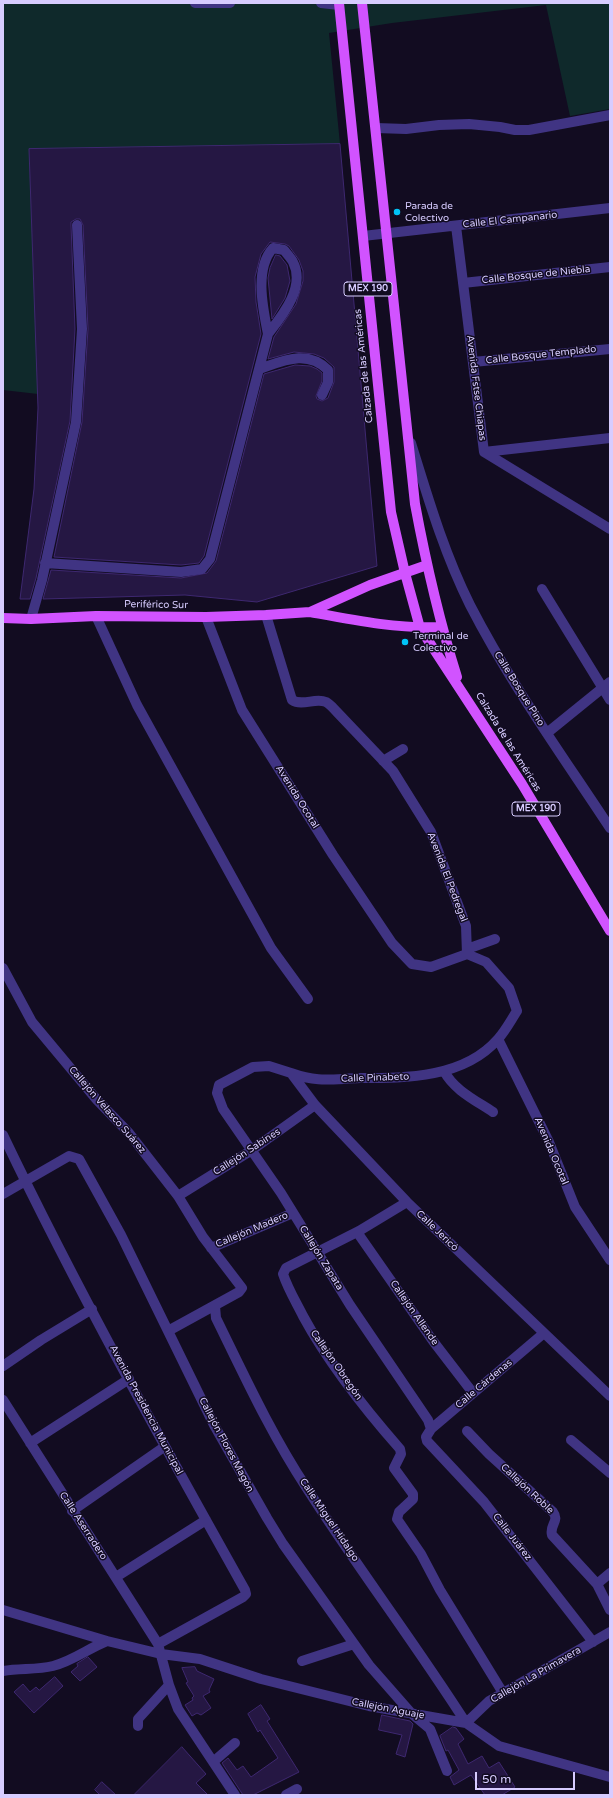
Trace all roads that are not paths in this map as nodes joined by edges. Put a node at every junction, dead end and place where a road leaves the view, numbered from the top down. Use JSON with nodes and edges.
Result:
{"nodes":[{"id":1,"x":195,"y":3,"type":"edge"},
{"id":2,"x":230,"y":3,"type":"edge"},
{"id":3,"x":321,"y":3,"type":"edge"},
{"id":4,"x":362,"y":3,"type":"edge"},
{"id":5,"x":339,"y":4,"type":"edge"},
{"id":6,"x":610,"y":115,"type":"edge"},
{"id":7,"x":376,"y":128,"type":"junction"},
{"id":8,"x":610,"y":208,"type":"edge"},
{"id":9,"x":77,"y":224,"type":"dead end"},
{"id":10,"x":456,"y":226,"type":"junction"},
{"id":11,"x":386,"y":234,"type":"junction"},
{"id":12,"x":363,"y":236,"type":"junction"},
{"id":13,"x":610,"y":267,"type":"edge"},
{"id":14,"x":463,"y":283,"type":"junction"},
{"id":15,"x":268,"y":334,"type":"junction"},
{"id":16,"x":610,"y":348,"type":"edge"},
{"id":17,"x":473,"y":362,"type":"junction"},
{"id":18,"x":258,"y":370,"type":"junction"},
{"id":19,"x":322,"y":396,"type":"dead end"},
{"id":20,"x":408,"y":433,"type":"junction"},
{"id":21,"x":610,"y":438,"type":"edge"},
{"id":22,"x":484,"y":452,"type":"junction"},
{"id":23,"x":610,"y":529,"type":"edge"},
{"id":24,"x":45,"y":563,"type":"junction"},
{"id":25,"x":426,"y":565,"type":"junction"},
{"id":26,"x":405,"y":573,"type":"junction"},
{"id":27,"x":542,"y":589,"type":"dead end"},
{"id":28,"x":310,"y":612,"type":"junction"},
{"id":29,"x":96,"y":616,"type":"junction"},
{"id":30,"x":266,"y":616,"type":"junction"},
{"id":31,"x":206,"y":617,"type":"junction"},
{"id":32,"x":3,"y":618,"type":"edge"},
{"id":33,"x":31,"y":619,"type":"junction"},
{"id":34,"x":441,"y":626,"type":"junction"},
{"id":35,"x":420,"y":628,"type":"junction"},
{"id":36,"x":610,"y":682,"type":"edge"},
{"id":37,"x":460,"y":688,"type":"junction"},
{"id":38,"x":602,"y":689,"type":"junction"},
{"id":39,"x":610,"y":700,"type":"edge"},
{"id":40,"x":547,"y":733,"type":"junction"},
{"id":41,"x":403,"y":749,"type":"dead end"},
{"id":42,"x":383,"y":761,"type":"junction"},
{"id":43,"x":610,"y":828,"type":"edge"},
{"id":44,"x":610,"y":931,"type":"edge"},
{"id":45,"x":495,"y":939,"type":"dead end"},
{"id":46,"x":467,"y":952,"type":"junction"},
{"id":47,"x":3,"y":968,"type":"edge"},
{"id":48,"x":308,"y":999,"type":"dead end"},
{"id":49,"x":498,"y":1039,"type":"junction"},
{"id":50,"x":444,"y":1071,"type":"junction"},
{"id":51,"x":291,"y":1073,"type":"junction"},
{"id":52,"x":316,"y":1105,"type":"junction"},
{"id":53,"x":493,"y":1112,"type":"dead end"},
{"id":54,"x":3,"y":1135,"type":"edge"},
{"id":55,"x":252,"y":1150,"type":"junction"},
{"id":56,"x":25,"y":1181,"type":"junction"},
{"id":57,"x":3,"y":1194,"type":"edge"},
{"id":58,"x":178,"y":1196,"type":"junction"},
{"id":59,"x":407,"y":1202,"type":"junction"},
{"id":60,"x":293,"y":1213,"type":"junction"},
{"id":61,"x":357,"y":1232,"type":"junction"},
{"id":62,"x":211,"y":1248,"type":"junction"},
{"id":63,"x":317,"y":1252,"type":"junction"},
{"id":64,"x":610,"y":1260,"type":"edge"},
{"id":65,"x":215,"y":1306,"type":"junction"},
{"id":66,"x":92,"y":1309,"type":"junction"},
{"id":67,"x":168,"y":1331,"type":"junction"},
{"id":68,"x":544,"y":1332,"type":"junction"},
{"id":69,"x":3,"y":1366,"type":"edge"},
{"id":70,"x":129,"y":1379,"type":"junction"},
{"id":71,"x":473,"y":1392,"type":"junction"},
{"id":72,"x":610,"y":1396,"type":"edge"},
{"id":73,"x":3,"y":1400,"type":"edge"},
{"id":74,"x":467,"y":1431,"type":"dead end"},
{"id":75,"x":429,"y":1433,"type":"junction"},
{"id":76,"x":571,"y":1440,"type":"dead end"},
{"id":77,"x":30,"y":1443,"type":"junction"},
{"id":78,"x":164,"y":1447,"type":"junction"},
{"id":79,"x":610,"y":1473,"type":"edge"},
{"id":80,"x":72,"y":1511,"type":"junction"},
{"id":81,"x":206,"y":1520,"type":"junction"},
{"id":82,"x":610,"y":1573,"type":"edge"},
{"id":83,"x":116,"y":1576,"type":"junction"},
{"id":84,"x":596,"y":1584,"type":"junction"},
{"id":85,"x":3,"y":1610,"type":"edge"},
{"id":86,"x":610,"y":1610,"type":"edge"},
{"id":87,"x":610,"y":1632,"type":"edge"},
{"id":88,"x":107,"y":1641,"type":"junction"},
{"id":89,"x":593,"y":1642,"type":"junction"},
{"id":90,"x":354,"y":1644,"type":"junction"},
{"id":91,"x":160,"y":1649,"type":"junction"},
{"id":92,"x":302,"y":1661,"type":"dead end"},
{"id":93,"x":3,"y":1671,"type":"edge"},
{"id":94,"x":169,"y":1685,"type":"junction"},
{"id":95,"x":503,"y":1693,"type":"junction"},
{"id":96,"x":412,"y":1714,"type":"junction"},
{"id":97,"x":466,"y":1723,"type":"junction"},
{"id":98,"x":138,"y":1726,"type":"dead end"},
{"id":99,"x":235,"y":1743,"type":"dead end"},
{"id":100,"x":213,"y":1762,"type":"junction"},
{"id":101,"x":447,"y":1771,"type":"dead end"},
{"id":102,"x":610,"y":1777,"type":"edge"},
{"id":103,"x":297,"y":1789,"type":"dead end"},
{"id":104,"x":235,"y":1795,"type":"edge"},
{"id":105,"x":286,"y":1795,"type":"edge"}],
"edges":[{"from":1,"to":2,"type":"street"},
{"from":3,"to":5,"type":"street"},
{"from":4,"to":7,"type":"main road","name":"Calzada de las Américas","number":"MEX 190"},
{"from":5,"to":12,"type":"main road","name":"Calzada de las Américas","number":"MEX 190"},
{"from":6,"to":7,"type":"street"},
{"from":7,"to":11,"type":"main road","name":"Calzada de las Américas","number":"MEX 190"},
{"from":8,"to":10,"type":"street","name":"Calle El Campanario"},
{"from":9,"to":24,"type":"street"},
{"from":10,"to":11,"type":"street","name":"Calle El Campanario"},
{"from":10,"to":14,"type":"street","name":"Avenida Fstse Chiapas"},
{"from":11,"to":12,"type":"street","name":"Calle El Campanario"},
{"from":11,"to":20,"type":"main road","name":"Calzada de las Américas","number":"MEX 190"},
{"from":12,"to":26,"type":"main road","name":"Calzada de las Américas","number":"MEX 190"},
{"from":13,"to":14,"type":"street","name":"Calle Bosque de Niebla"},
{"from":14,"to":17,"type":"street","name":"Avenida Fstse Chiapas"},
{"from":15,"to":15,"type":"street"},
{"from":15,"to":18,"type":"street"},
{"from":16,"to":17,"type":"street","name":"Calle Bosque Templado"},
{"from":17,"to":22,"type":"street","name":"Avenida Fstse Chiapas"},
{"from":18,"to":19,"type":"street"},
{"from":18,"to":24,"type":"street"},
{"from":20,"to":25,"type":"main road","name":"Calzada de las Américas","number":"MEX 190"},
{"from":20,"to":40,"type":"street","name":"Calle Bosque Pino"},
{"from":21,"to":22,"type":"street"},
{"from":22,"to":23,"type":"street","name":"Avenida Fstse Chiapas"},
{"from":24,"to":33,"type":"street"},
{"from":25,"to":26,"type":"main road","name":"Periférico Sur"},
{"from":25,"to":34,"type":"main road","name":"Calzada de las Américas","number":"MEX 190"},
{"from":26,"to":28,"type":"main road","name":"Periférico Sur"},
{"from":26,"to":35,"type":"main road","name":"Calzada de las Américas","number":"MEX 190"},
{"from":27,"to":38,"type":"street"},
{"from":28,"to":30,"type":"main road","name":"Periférico Sur"},
{"from":28,"to":35,"type":"main road","name":"Periférico Sur"},
{"from":29,"to":31,"type":"main road","name":"Periférico Sur"},
{"from":29,"to":33,"type":"main road","name":"Periférico Sur"},
{"from":29,"to":48,"type":"street"},
{"from":30,"to":31,"type":"main road","name":"Periférico Sur"},
{"from":30,"to":42,"type":"street","name":"Avenida El Pedregal"},
{"from":31,"to":46,"type":"street","name":"Avenida Ocotal"},
{"from":32,"to":33,"type":"main road","name":"Periférico Sur"},
{"from":34,"to":35,"type":"main road","name":"Periférico Sur"},
{"from":34,"to":37,"type":"main road","name":"Calzada de las Américas","number":"MEX 190"},
{"from":35,"to":37,"type":"main road","name":"Calzada de las Américas","number":"MEX 190"},
{"from":36,"to":38,"type":"street","name":"Calle Bosque Pino"},
{"from":37,"to":44,"type":"main road","name":"Calzada de las Américas","number":"MEX 190"},
{"from":38,"to":39,"type":"street"},
{"from":38,"to":40,"type":"street","name":"Calle Bosque Pino"},
{"from":40,"to":43,"type":"street"},
{"from":41,"to":42,"type":"street"},
{"from":42,"to":46,"type":"street","name":"Avenida El Pedregal"},
{"from":45,"to":46,"type":"street"},
{"from":46,"to":49,"type":"street"},
{"from":47,"to":58,"type":"street","name":"Callejón Velasco Suárez"},
{"from":49,"to":50,"type":"street","name":"Calle Pinabeto"},
{"from":49,"to":64,"type":"street","name":"Avenida Ocotal"},
{"from":50,"to":51,"type":"street","name":"Calle Pinabeto"},
{"from":50,"to":53,"type":"street"},
{"from":51,"to":52,"type":"street","name":"Calle Jericó"},
{"from":51,"to":55,"type":"street","name":"Callejón Zapata"},
{"from":52,"to":55,"type":"street","name":"Callejón Sabines"},
{"from":52,"to":59,"type":"street","name":"Calle Jericó"},
{"from":54,"to":56,"type":"street","name":"Avenida Presidencia Municipal"},
{"from":55,"to":58,"type":"street","name":"Callejón Sabines"},
{"from":55,"to":60,"type":"street","name":"Callejón Zapata"},
{"from":56,"to":57,"type":"street"},
{"from":56,"to":66,"type":"street","name":"Avenida Presidencia Municipal"},
{"from":56,"to":67,"type":"street","name":"Callejón Flores Magón"},
{"from":58,"to":62,"type":"street","name":"Callejón Velasco Suárez"},
{"from":59,"to":61,"type":"street"},
{"from":59,"to":68,"type":"street","name":"Calle Jericó"},
{"from":60,"to":62,"type":"street","name":"Callejón Madero"},
{"from":60,"to":63,"type":"street","name":"Callejón Zapata"},
{"from":61,"to":63,"type":"street"},
{"from":61,"to":71,"type":"street","name":"Callejón Allende"},
{"from":62,"to":65,"type":"street","name":"Callejón Velasco Suárez"},
{"from":63,"to":75,"type":"street","name":"Callejón Zapata"},
{"from":63,"to":95,"type":"street","name":"Callejón Obregón"},
{"from":65,"to":67,"type":"street"},
{"from":65,"to":97,"type":"street","name":"Calle Miguel Hidalgo"},
{"from":66,"to":69,"type":"street"},
{"from":66,"to":70,"type":"street","name":"Avenida Presidencia Municipal"},
{"from":67,"to":90,"type":"street","name":"Callejón Flores Magón"},
{"from":68,"to":71,"type":"street","name":"Calle Cárdenas"},
{"from":68,"to":72,"type":"street","name":"Calle Jericó"},
{"from":70,"to":77,"type":"street"},
{"from":70,"to":78,"type":"street","name":"Avenida Presidencia Municipal"},
{"from":71,"to":75,"type":"street","name":"Calle Cárdenas"},
{"from":73,"to":77,"type":"street","name":"Calle Aserradero"},
{"from":74,"to":84,"type":"street","name":"Callejón Roble"},
{"from":75,"to":89,"type":"street","name":"Calle Juárez"},
{"from":76,"to":79,"type":"street"},
{"from":77,"to":80,"type":"street","name":"Calle Aserradero"},
{"from":78,"to":80,"type":"street"},
{"from":78,"to":81,"type":"street","name":"Avenida Presidencia Municipal"},
{"from":80,"to":83,"type":"street","name":"Calle Aserradero"},
{"from":81,"to":83,"type":"street"},
{"from":81,"to":91,"type":"street","name":"Avenida Presidencia Municipal"},
{"from":82,"to":84,"type":"street"},
{"from":83,"to":91,"type":"street","name":"Calle Aserradero"},
{"from":84,"to":86,"type":"street","name":"Callejón Roble"},
{"from":85,"to":88,"type":"street","name":"Callejón Aguaje"},
{"from":87,"to":89,"type":"street","name":"Callejón La Primavera"},
{"from":88,"to":91,"type":"street","name":"Callejón Aguaje"},
{"from":88,"to":93,"type":"street"},
{"from":89,"to":95,"type":"street","name":"Callejón La Primavera"},
{"from":90,"to":92,"type":"street"},
{"from":90,"to":96,"type":"street","name":"Callejón Flores Magón"},
{"from":91,"to":94,"type":"street","name":"Calle Aserradero"},
{"from":91,"to":96,"type":"street","name":"Callejón Aguaje"},
{"from":94,"to":98,"type":"street"},
{"from":94,"to":100,"type":"street","name":"Calle Aserradero"},
{"from":95,"to":97,"type":"street","name":"Callejón La Primavera"},
{"from":96,"to":97,"type":"street","name":"Callejón Aguaje"},
{"from":96,"to":101,"type":"street","name":"Callejón Flores Magón"},
{"from":97,"to":102,"type":"street","name":"Callejón Aguaje"},
{"from":99,"to":100,"type":"street"},
{"from":100,"to":104,"type":"street","name":"Calle Aserradero"},
{"from":103,"to":105,"type":"street"}]}
